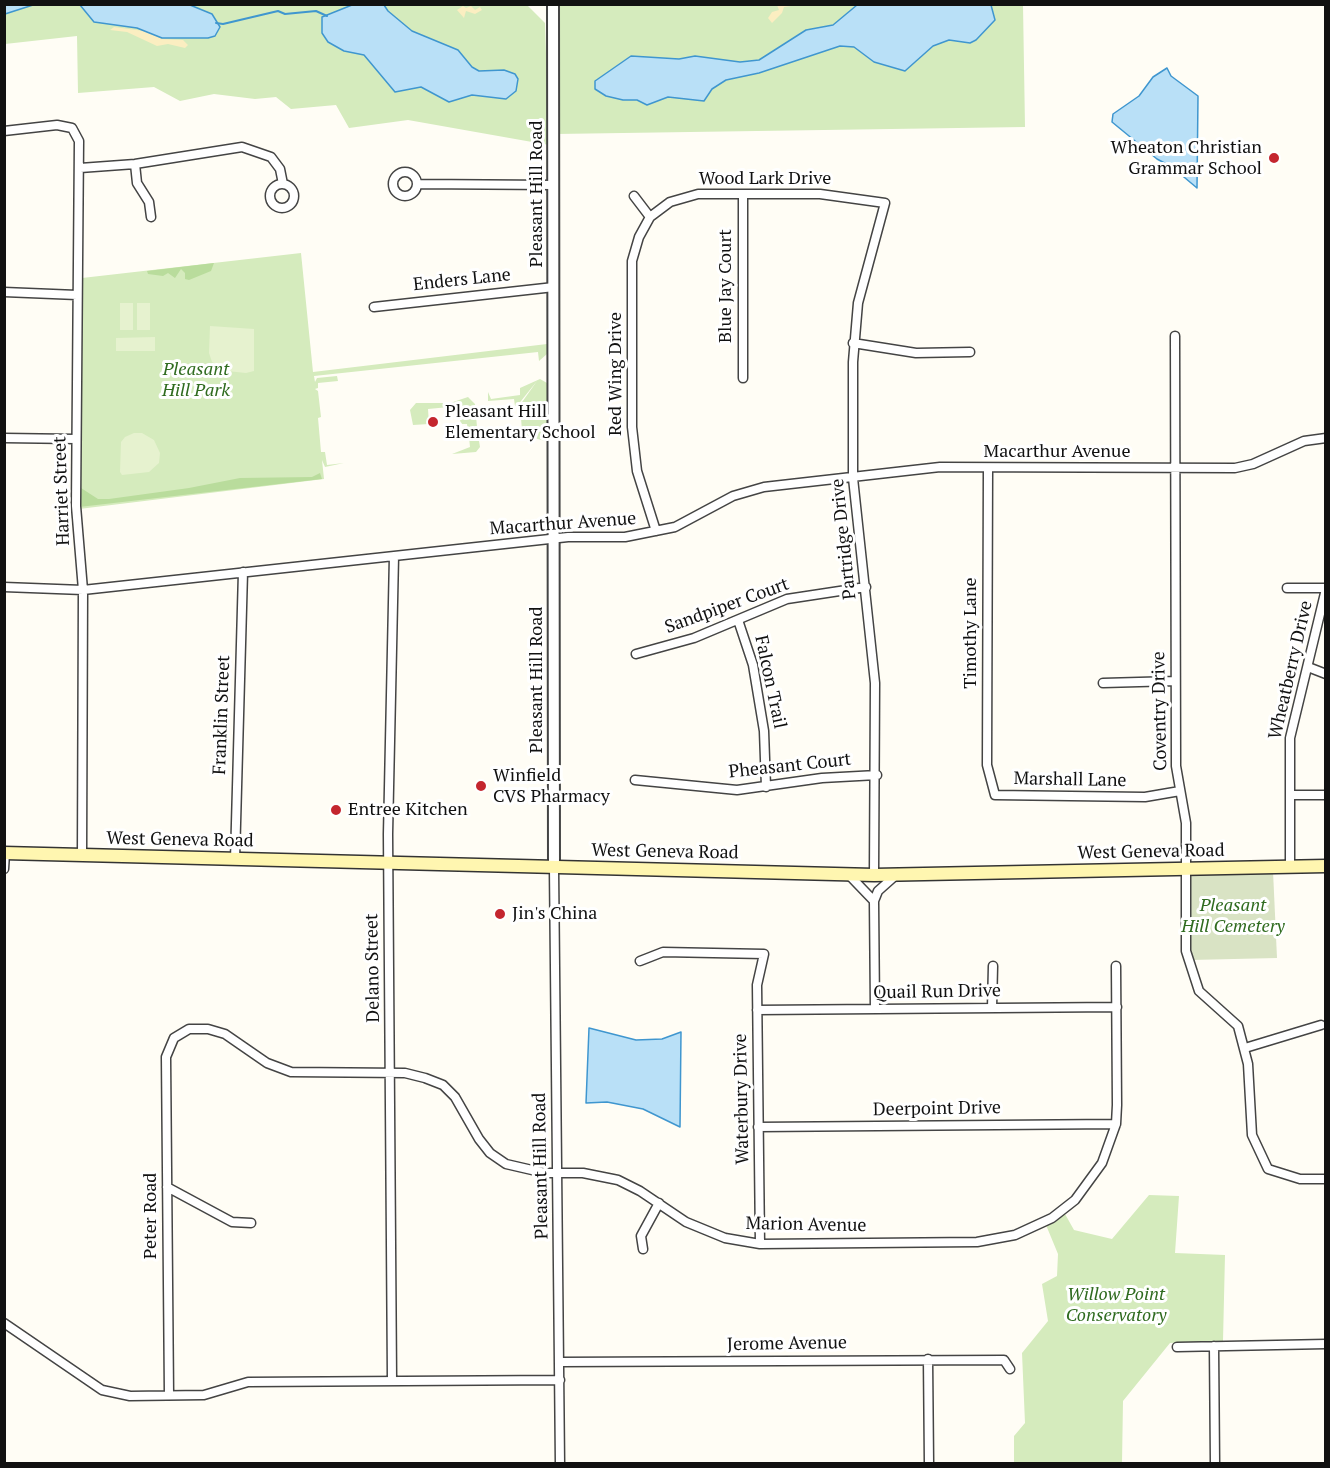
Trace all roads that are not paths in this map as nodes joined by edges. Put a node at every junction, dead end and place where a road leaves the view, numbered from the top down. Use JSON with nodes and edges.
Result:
{"nodes":[{"id":1,"x":554,"y":4,"type":"edge"},
{"id":2,"x":4,"y":131,"type":"edge"},
{"id":3,"x":135,"y":164,"type":"junction"},
{"id":4,"x":80,"y":168,"type":"junction"},
{"id":5,"x":283,"y":184,"type":"dead end"},
{"id":6,"x":417,"y":184,"type":"dead end"},
{"id":7,"x":554,"y":185,"type":"junction"},
{"id":8,"x":743,"y":194,"type":"junction"},
{"id":9,"x":634,"y":196,"type":"dead end"},
{"id":10,"x":885,"y":203,"type":"joint"},
{"id":11,"x":151,"y":217,"type":"dead end"},
{"id":12,"x":650,"y":217,"type":"junction"},
{"id":13,"x":554,"y":287,"type":"junction"},
{"id":14,"x":4,"y":292,"type":"edge"},
{"id":15,"x":78,"y":295,"type":"junction"},
{"id":16,"x":374,"y":307,"type":"dead end"},
{"id":17,"x":1175,"y":336,"type":"dead end"},
{"id":18,"x":854,"y":343,"type":"junction"},
{"id":19,"x":970,"y":352,"type":"dead end"},
{"id":20,"x":743,"y":378,"type":"dead end"},
{"id":21,"x":4,"y":438,"type":"edge"},
{"id":22,"x":1326,"y":438,"type":"edge"},
{"id":23,"x":76,"y":439,"type":"junction"},
{"id":24,"x":988,"y":469,"type":"junction"},
{"id":25,"x":1175,"y":469,"type":"junction"},
{"id":26,"x":853,"y":478,"type":"junction"},
{"id":27,"x":656,"y":531,"type":"junction"},
{"id":28,"x":554,"y":540,"type":"junction"},
{"id":29,"x":394,"y":556,"type":"junction"},
{"id":30,"x":243,"y":572,"type":"junction"},
{"id":31,"x":4,"y":587,"type":"edge"},
{"id":32,"x":866,"y":587,"type":"junction"},
{"id":33,"x":1287,"y":588,"type":"dead end"},
{"id":34,"x":1326,"y":589,"type":"edge"},
{"id":35,"x":83,"y":590,"type":"junction"},
{"id":36,"x":738,"y":620,"type":"junction"},
{"id":37,"x":636,"y":654,"type":"dead end"},
{"id":38,"x":1308,"y":667,"type":"junction"},
{"id":39,"x":1326,"y":674,"type":"edge"},
{"id":40,"x":1175,"y":681,"type":"junction"},
{"id":41,"x":1103,"y":683,"type":"dead end"},
{"id":42,"x":877,"y":776,"type":"junction"},
{"id":43,"x":635,"y":780,"type":"dead end"},
{"id":44,"x":766,"y":787,"type":"junction"},
{"id":45,"x":1180,"y":791,"type":"junction"},
{"id":46,"x":995,"y":795,"type":"joint"},
{"id":47,"x":1290,"y":795,"type":"junction"},
{"id":48,"x":1326,"y":795,"type":"edge"},
{"id":49,"x":5,"y":853,"type":"edge"},
{"id":50,"x":82,"y":855,"type":"junction"},
{"id":51,"x":235,"y":859,"type":"junction"},
{"id":52,"x":388,"y":863,"type":"junction"},
{"id":53,"x":1326,"y":866,"type":"edge"},
{"id":54,"x":1290,"y":867,"type":"junction"},
{"id":55,"x":554,"y":868,"type":"junction"},
{"id":56,"x":4,"y":869,"type":"edge"},
{"id":57,"x":1187,"y":869,"type":"junction"},
{"id":58,"x":849,"y":874,"type":"junction"},
{"id":59,"x":897,"y":874,"type":"junction"},
{"id":60,"x":874,"y":875,"type":"junction"},
{"id":61,"x":873,"y":901,"type":"junction"},
{"id":62,"x":640,"y":962,"type":"dead end"},
{"id":63,"x":993,"y":966,"type":"dead end"},
{"id":64,"x":1116,"y":966,"type":"dead end"},
{"id":65,"x":1117,"y":1007,"type":"junction"},
{"id":66,"x":992,"y":1008,"type":"junction"},
{"id":67,"x":875,"y":1009,"type":"junction"},
{"id":68,"x":757,"y":1010,"type":"junction"},
{"id":69,"x":1321,"y":1025,"type":"dead end"},
{"id":70,"x":174,"y":1038,"type":"joint"},
{"id":71,"x":1245,"y":1048,"type":"junction"},
{"id":72,"x":390,"y":1073,"type":"junction"},
{"id":73,"x":1116,"y":1124,"type":"junction"},
{"id":74,"x":759,"y":1127,"type":"junction"},
{"id":75,"x":558,"y":1173,"type":"junction"},
{"id":76,"x":1326,"y":1179,"type":"edge"},
{"id":77,"x":167,"y":1187,"type":"junction"},
{"id":78,"x":659,"y":1203,"type":"junction"},
{"id":79,"x":251,"y":1223,"type":"dead end"},
{"id":80,"x":760,"y":1244,"type":"junction"},
{"id":81,"x":643,"y":1249,"type":"dead end"},
{"id":82,"x":4,"y":1323,"type":"edge"},
{"id":83,"x":1326,"y":1344,"type":"edge"},
{"id":84,"x":1214,"y":1346,"type":"junction"},
{"id":85,"x":1177,"y":1347,"type":"dead end"},
{"id":86,"x":928,"y":1359,"type":"junction"},
{"id":87,"x":560,"y":1362,"type":"junction"},
{"id":88,"x":1010,"y":1369,"type":"dead end"},
{"id":89,"x":392,"y":1380,"type":"junction"},
{"id":90,"x":560,"y":1380,"type":"junction"},
{"id":91,"x":169,"y":1395,"type":"junction"},
{"id":92,"x":560,"y":1464,"type":"edge"},
{"id":93,"x":929,"y":1464,"type":"edge"},
{"id":94,"x":1215,"y":1464,"type":"edge"}],
"edges":[{"from":1,"to":7,"type":"street","name":"Pleasant Hill Road"},
{"from":2,"to":4,"type":"street","name":"Harriet Street"},
{"from":3,"to":4,"type":"street"},
{"from":3,"to":5,"type":"street"},
{"from":3,"to":11,"type":"street"},
{"from":4,"to":15,"type":"street","name":"Harriet Street"},
{"from":6,"to":7,"type":"street"},
{"from":7,"to":13,"type":"street","name":"Pleasant Hill Road"},
{"from":8,"to":10,"type":"street","name":"Wood Lark Drive"},
{"from":8,"to":12,"type":"street","name":"Wood Lark Drive"},
{"from":8,"to":20,"type":"street","name":"Blue Jay Court"},
{"from":9,"to":12,"type":"street"},
{"from":10,"to":18,"type":"street","name":"Partridge Drive"},
{"from":12,"to":27,"type":"street","name":"Red Wing Drive"},
{"from":13,"to":16,"type":"street","name":"Enders Lane"},
{"from":13,"to":28,"type":"street","name":"Pleasant Hill Road"},
{"from":14,"to":15,"type":"street"},
{"from":15,"to":23,"type":"street","name":"Harriet Street"},
{"from":17,"to":25,"type":"street","name":"Coventry Drive"},
{"from":18,"to":19,"type":"street"},
{"from":18,"to":26,"type":"street","name":"Partridge Drive"},
{"from":21,"to":23,"type":"street"},
{"from":22,"to":25,"type":"street","name":"Macarthur Avenue"},
{"from":23,"to":35,"type":"street","name":"Harriet Street"},
{"from":24,"to":25,"type":"street","name":"Macarthur Avenue"},
{"from":24,"to":26,"type":"street","name":"Macarthur Avenue"},
{"from":24,"to":46,"type":"street","name":"Timothy Lane"},
{"from":25,"to":40,"type":"street","name":"Coventry Drive"},
{"from":26,"to":27,"type":"street","name":"Macarthur Avenue"},
{"from":26,"to":32,"type":"street","name":"Partridge Drive"},
{"from":27,"to":28,"type":"street","name":"Macarthur Avenue"},
{"from":28,"to":29,"type":"street","name":"Macarthur Avenue"},
{"from":28,"to":55,"type":"street","name":"Pleasant Hill Road"},
{"from":29,"to":30,"type":"street","name":"Macarthur Avenue"},
{"from":29,"to":52,"type":"street","name":"Delano Street"},
{"from":30,"to":35,"type":"street","name":"Macarthur Avenue"},
{"from":30,"to":51,"type":"street","name":"Franklin Street"},
{"from":31,"to":35,"type":"street","name":"Macarthur Avenue"},
{"from":32,"to":36,"type":"street","name":"Sandpiper Court"},
{"from":32,"to":42,"type":"street","name":"Partridge Drive"},
{"from":33,"to":34,"type":"street"},
{"from":34,"to":38,"type":"street","name":"Wheatberry Drive"},
{"from":35,"to":50,"type":"street","name":"Harriet Street"},
{"from":36,"to":37,"type":"street","name":"Sandpiper Court"},
{"from":36,"to":44,"type":"street","name":"Falcon Trail"},
{"from":38,"to":39,"type":"street"},
{"from":38,"to":47,"type":"street","name":"Wheatberry Drive"},
{"from":40,"to":41,"type":"street"},
{"from":40,"to":45,"type":"street","name":"Coventry Drive"},
{"from":42,"to":44,"type":"street","name":"Pheasant Court"},
{"from":42,"to":60,"type":"street","name":"Partridge Drive"},
{"from":43,"to":44,"type":"street","name":"Pheasant Court"},
{"from":45,"to":46,"type":"street","name":"Marshall Lane"},
{"from":45,"to":57,"type":"street","name":"Coventry Drive"},
{"from":47,"to":48,"type":"street"},
{"from":47,"to":54,"type":"street","name":"Wheatberry Drive"},
{"from":49,"to":50,"type":"main road","name":"West Geneva Road"},
{"from":49,"to":56,"type":"street"},
{"from":50,"to":51,"type":"main road","name":"West Geneva Road"},
{"from":51,"to":52,"type":"main road","name":"West Geneva Road"},
{"from":52,"to":55,"type":"main road","name":"West Geneva Road"},
{"from":52,"to":72,"type":"street","name":"Delano Street"},
{"from":53,"to":54,"type":"main road","name":"West Geneva Road"},
{"from":54,"to":57,"type":"main road","name":"West Geneva Road"},
{"from":55,"to":58,"type":"main road","name":"West Geneva Road"},
{"from":55,"to":75,"type":"street","name":"Pleasant Hill Road"},
{"from":57,"to":59,"type":"main road","name":"West Geneva Road"},
{"from":57,"to":71,"type":"street","name":"Coventry Drive"},
{"from":58,"to":60,"type":"main road","name":"West Geneva Road"},
{"from":58,"to":61,"type":"street"},
{"from":59,"to":60,"type":"main road","name":"West Geneva Road"},
{"from":59,"to":61,"type":"street"},
{"from":61,"to":67,"type":"street"},
{"from":62,"to":68,"type":"street","name":"Waterbury Drive"},
{"from":63,"to":66,"type":"street"},
{"from":64,"to":65,"type":"street","name":"Marion Avenue"},
{"from":65,"to":66,"type":"street","name":"Quail Run Drive"},
{"from":65,"to":73,"type":"street","name":"Marion Avenue"},
{"from":66,"to":67,"type":"street","name":"Quail Run Drive"},
{"from":67,"to":68,"type":"street","name":"Quail Run Drive"},
{"from":68,"to":74,"type":"street","name":"Waterbury Drive"},
{"from":69,"to":71,"type":"street"},
{"from":70,"to":72,"type":"street","name":"Marion Avenue"},
{"from":70,"to":77,"type":"street","name":"Peter Road"},
{"from":71,"to":76,"type":"street","name":"Coventry Drive"},
{"from":72,"to":75,"type":"street","name":"Marion Avenue"},
{"from":72,"to":89,"type":"street","name":"Delano Street"},
{"from":73,"to":74,"type":"street","name":"Deerpoint Drive"},
{"from":73,"to":80,"type":"street","name":"Marion Avenue"},
{"from":74,"to":80,"type":"street","name":"Waterbury Drive"},
{"from":75,"to":78,"type":"street","name":"Marion Avenue"},
{"from":75,"to":87,"type":"street","name":"Pleasant Hill Road"},
{"from":77,"to":79,"type":"street"},
{"from":77,"to":91,"type":"street","name":"Peter Road"},
{"from":78,"to":80,"type":"street","name":"Marion Avenue"},
{"from":78,"to":81,"type":"street"},
{"from":82,"to":91,"type":"street"},
{"from":83,"to":84,"type":"street"},
{"from":84,"to":85,"type":"street"},
{"from":84,"to":94,"type":"street"},
{"from":86,"to":87,"type":"street","name":"Jerome Avenue"},
{"from":86,"to":88,"type":"street","name":"Jerome Avenue"},
{"from":86,"to":93,"type":"street"},
{"from":87,"to":90,"type":"street","name":"Pleasant Hill Road"},
{"from":89,"to":90,"type":"street"},
{"from":89,"to":91,"type":"street"},
{"from":90,"to":92,"type":"street","name":"Pleasant Hill Road"}]}
